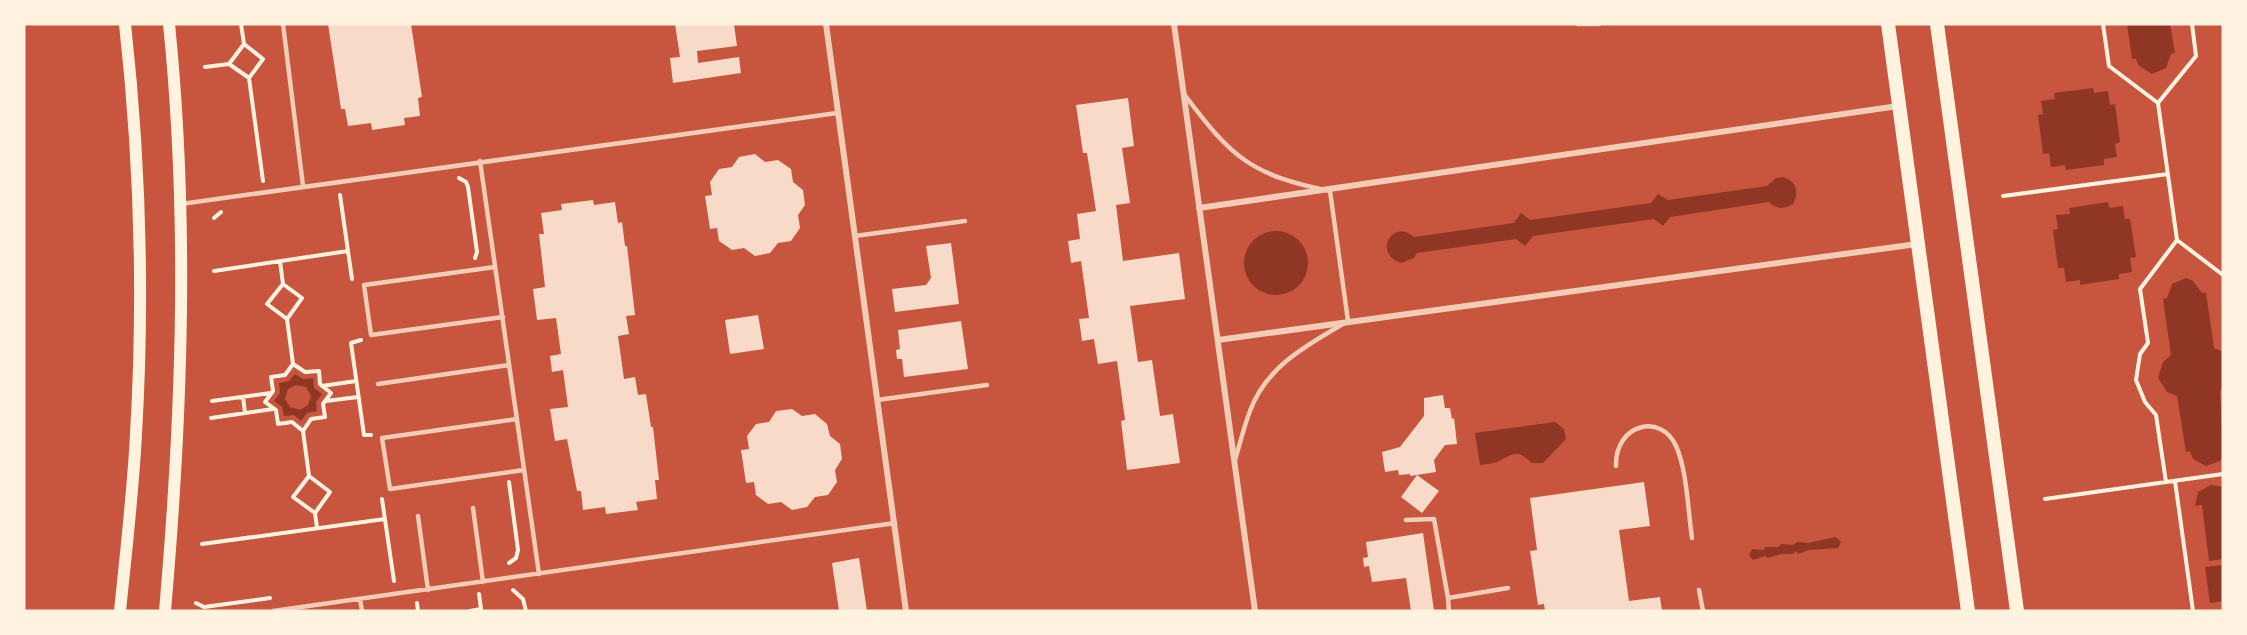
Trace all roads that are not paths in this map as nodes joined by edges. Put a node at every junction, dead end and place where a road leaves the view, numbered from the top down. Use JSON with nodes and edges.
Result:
{"nodes":[{"id":1,"x":125,"y":24,"type":"edge"},
{"id":2,"x":169,"y":24,"type":"edge"},
{"id":3,"x":283,"y":24,"type":"edge"},
{"id":4,"x":826,"y":24,"type":"edge"},
{"id":5,"x":1174,"y":24,"type":"edge"},
{"id":6,"x":1578,"y":24,"type":"edge"},
{"id":7,"x":1599,"y":24,"type":"edge"},
{"id":8,"x":1888,"y":24,"type":"edge"},
{"id":9,"x":1936,"y":24,"type":"edge"},
{"id":10,"x":1184,"y":94,"type":"junction"},
{"id":11,"x":1898,"y":106,"type":"junction"},
{"id":12,"x":837,"y":113,"type":"junction"},
{"id":13,"x":480,"y":161,"type":"junction"},
{"id":14,"x":303,"y":186,"type":"junction"},
{"id":15,"x":1330,"y":190,"type":"junction"},
{"id":16,"x":181,"y":204,"type":"junction"},
{"id":17,"x":1199,"y":208,"type":"junction"},
{"id":18,"x":965,"y":221,"type":"dead end"},
{"id":19,"x":855,"y":236,"type":"junction"},
{"id":20,"x":1917,"y":244,"type":"junction"},
{"id":21,"x":495,"y":267,"type":"junction"},
{"id":22,"x":503,"y":317,"type":"junction"},
{"id":23,"x":1348,"y":321,"type":"junction"},
{"id":24,"x":1218,"y":340,"type":"junction"},
{"id":25,"x":509,"y":365,"type":"junction"},
{"id":26,"x":378,"y":384,"type":"dead end"},
{"id":27,"x":987,"y":385,"type":"dead end"},
{"id":28,"x":877,"y":400,"type":"junction"},
{"id":29,"x":517,"y":419,"type":"junction"},
{"id":30,"x":1235,"y":462,"type":"junction"},
{"id":31,"x":1616,"y":466,"type":"dead end"},
{"id":32,"x":524,"y":470,"type":"junction"},
{"id":33,"x":473,"y":508,"type":"dead end"},
{"id":34,"x":418,"y":516,"type":"dead end"},
{"id":35,"x":1406,"y":520,"type":"dead end"},
{"id":36,"x":894,"y":523,"type":"junction"},
{"id":37,"x":1692,"y":538,"type":"dead end"},
{"id":38,"x":539,"y":574,"type":"junction"},
{"id":39,"x":483,"y":582,"type":"junction"},
{"id":40,"x":1508,"y":588,"type":"dead end"},
{"id":41,"x":428,"y":590,"type":"junction"},
{"id":42,"x":1700,"y":590,"type":"dead end"},
{"id":43,"x":1448,"y":598,"type":"junction"},
{"id":44,"x":360,"y":599,"type":"junction"},
{"id":45,"x":120,"y":611,"type":"edge"},
{"id":46,"x":165,"y":611,"type":"edge"},
{"id":47,"x":273,"y":611,"type":"edge"},
{"id":48,"x":362,"y":611,"type":"edge"},
{"id":49,"x":906,"y":611,"type":"edge"},
{"id":50,"x":1255,"y":611,"type":"edge"},
{"id":51,"x":1449,"y":611,"type":"edge"},
{"id":52,"x":1703,"y":611,"type":"edge"},
{"id":53,"x":1968,"y":611,"type":"edge"},
{"id":54,"x":2017,"y":611,"type":"edge"}],
"edges":[{"from":1,"to":45,"type":"main road"},
{"from":2,"to":16,"type":"main road"},
{"from":3,"to":14,"type":"lane"},
{"from":4,"to":12,"type":"street"},
{"from":5,"to":10,"type":"street"},
{"from":6,"to":7,"type":"lane"},
{"from":8,"to":11,"type":"main road"},
{"from":9,"to":54,"type":"main road"},
{"from":10,"to":15,"type":"lane"},
{"from":10,"to":17,"type":"street"},
{"from":11,"to":15,"type":"street"},
{"from":11,"to":20,"type":"main road"},
{"from":12,"to":13,"type":"lane"},
{"from":12,"to":19,"type":"street"},
{"from":13,"to":14,"type":"lane"},
{"from":13,"to":21,"type":"lane"},
{"from":14,"to":16,"type":"lane"},
{"from":15,"to":17,"type":"street"},
{"from":15,"to":23,"type":"lane"},
{"from":16,"to":46,"type":"main road"},
{"from":17,"to":24,"type":"street"},
{"from":18,"to":19,"type":"lane"},
{"from":19,"to":28,"type":"street"},
{"from":20,"to":23,"type":"street"},
{"from":20,"to":53,"type":"main road"},
{"from":21,"to":22,"type":"lane"},
{"from":21,"to":22,"type":"lane"},
{"from":22,"to":25,"type":"lane"},
{"from":23,"to":24,"type":"street"},
{"from":23,"to":30,"type":"lane"},
{"from":24,"to":30,"type":"street"},
{"from":25,"to":26,"type":"lane"},
{"from":25,"to":29,"type":"lane"},
{"from":27,"to":28,"type":"lane"},
{"from":28,"to":36,"type":"street"},
{"from":29,"to":32,"type":"lane"},
{"from":29,"to":32,"type":"lane"},
{"from":30,"to":50,"type":"street"},
{"from":31,"to":37,"type":"lane"},
{"from":32,"to":38,"type":"lane"},
{"from":33,"to":39,"type":"lane"},
{"from":34,"to":41,"type":"lane"},
{"from":35,"to":43,"type":"lane"},
{"from":36,"to":38,"type":"lane"},
{"from":36,"to":49,"type":"street"},
{"from":38,"to":39,"type":"lane"},
{"from":39,"to":41,"type":"lane"},
{"from":40,"to":43,"type":"lane"},
{"from":41,"to":44,"type":"lane"},
{"from":42,"to":52,"type":"lane"},
{"from":43,"to":51,"type":"lane"},
{"from":44,"to":47,"type":"lane"},
{"from":44,"to":48,"type":"lane"}]}
